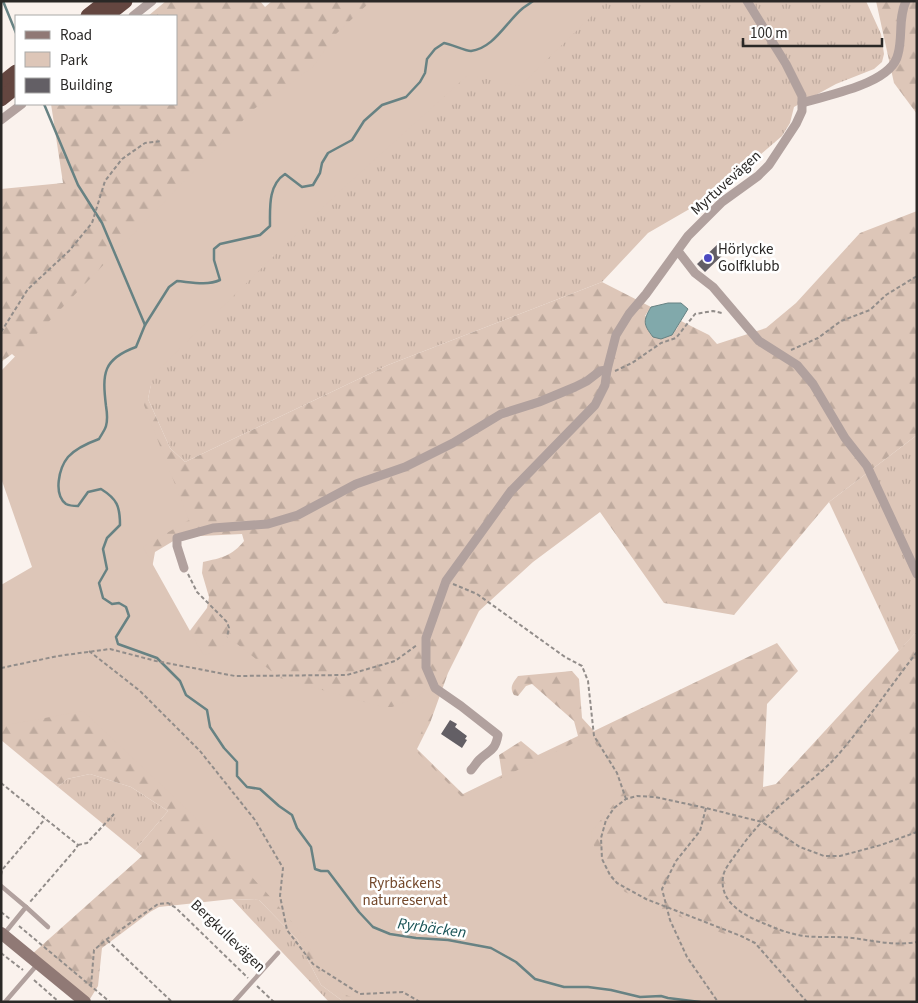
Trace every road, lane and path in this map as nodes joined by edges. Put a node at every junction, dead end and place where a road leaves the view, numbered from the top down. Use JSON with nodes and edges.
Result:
{"nodes":[{"id":1,"x":107,"y":1,"type":"edge"},
{"id":2,"x":125,"y":1,"type":"edge"},
{"id":3,"x":152,"y":1,"type":"edge"},
{"id":4,"x":747,"y":1,"type":"edge"},
{"id":5,"x":906,"y":1,"type":"edge"},
{"id":6,"x":89,"y":15,"type":"edge"},
{"id":7,"x":107,"y":15,"type":"edge"},
{"id":8,"x":134,"y":15,"type":"edge"},
{"id":9,"x":15,"y":73,"type":"edge"},
{"id":10,"x":1,"y":84,"type":"edge"},
{"id":11,"x":15,"y":88,"type":"edge"},
{"id":12,"x":1,"y":99,"type":"edge"},
{"id":13,"x":802,"y":103,"type":"junction"},
{"id":14,"x":21,"y":105,"type":"edge"},
{"id":15,"x":1,"y":120,"type":"edge"},
{"id":16,"x":162,"y":142,"type":"dead end"},
{"id":17,"x":678,"y":251,"type":"junction"},
{"id":18,"x":917,"y":276,"type":"edge"},
{"id":19,"x":737,"y":316,"type":"junction"},
{"id":20,"x":1,"y":332,"type":"edge"},
{"id":21,"x":779,"y":355,"type":"junction"},
{"id":22,"x":607,"y":372,"type":"junction"},
{"id":23,"x":184,"y":568,"type":"joint"},
{"id":24,"x":917,"y":574,"type":"edge"},
{"id":25,"x":446,"y":581,"type":"junction"},
{"id":26,"x":227,"y":637,"type":"dead end"},
{"id":27,"x":426,"y":638,"type":"junction"},
{"id":28,"x":89,"y":651,"type":"junction"},
{"id":29,"x":917,"y":652,"type":"edge"},
{"id":30,"x":1,"y":668,"type":"edge"},
{"id":31,"x":471,"y":770,"type":"dead end"},
{"id":32,"x":1,"y":783,"type":"edge"},
{"id":33,"x":626,"y":799,"type":"junction"},
{"id":34,"x":706,"y":808,"type":"junction"},
{"id":35,"x":114,"y":814,"type":"dead end"},
{"id":36,"x":45,"y":819,"type":"junction"},
{"id":37,"x":762,"y":822,"type":"junction"},
{"id":38,"x":917,"y":832,"type":"edge"},
{"id":39,"x":78,"y":845,"type":"junction"},
{"id":40,"x":2,"y":870,"type":"edge"},
{"id":41,"x":1,"y":875,"type":"edge"},
{"id":42,"x":1,"y":886,"type":"edge"},
{"id":43,"x":26,"y":907,"type":"junction"},
{"id":44,"x":667,"y":908,"type":"junction"},
{"id":45,"x":1,"y":912,"type":"edge"},
{"id":46,"x":14,"y":922,"type":"junction"},
{"id":47,"x":48,"y":927,"type":"dead end"},
{"id":48,"x":2,"y":934,"type":"edge"},
{"id":49,"x":107,"y":939,"type":"junction"},
{"id":50,"x":917,"y":942,"type":"edge"},
{"id":51,"x":278,"y":953,"type":"dead end"},
{"id":52,"x":38,"y":963,"type":"junction"},
{"id":53,"x":252,"y":982,"type":"junction"},
{"id":54,"x":91,"y":986,"type":"junction"},
{"id":55,"x":5,"y":1002,"type":"edge"},
{"id":56,"x":85,"y":1002,"type":"edge"},
{"id":57,"x":110,"y":1002,"type":"edge"},
{"id":58,"x":172,"y":1002,"type":"edge"},
{"id":59,"x":234,"y":1002,"type":"edge"},
{"id":60,"x":274,"y":1002,"type":"edge"},
{"id":61,"x":420,"y":1002,"type":"edge"},
{"id":62,"x":718,"y":1002,"type":"edge"},
{"id":63,"x":807,"y":1002,"type":"edge"}],
"edges":[{"from":1,"to":6,"type":"highway"},
{"from":2,"to":7,"type":"highway"},
{"from":3,"to":8,"type":"street"},
{"from":4,"to":13,"type":"street"},
{"from":5,"to":13,"type":"street"},
{"from":9,"to":10,"type":"highway"},
{"from":11,"to":12,"type":"highway"},
{"from":13,"to":17,"type":"street","name":"Myrtuvevägen"},
{"from":14,"to":15,"type":"street"},
{"from":16,"to":20,"type":"path"},
{"from":17,"to":19,"type":"street"},
{"from":17,"to":22,"type":"street","name":"Myrtuvevägen"},
{"from":18,"to":21,"type":"path"},
{"from":19,"to":21,"type":"street"},
{"from":19,"to":22,"type":"path"},
{"from":21,"to":24,"type":"street"},
{"from":22,"to":23,"type":"street"},
{"from":22,"to":25,"type":"street","name":"Myrtuvevägen"},
{"from":23,"to":26,"type":"path"},
{"from":25,"to":27,"type":"street","name":"Myrtuvevägen"},
{"from":25,"to":33,"type":"path"},
{"from":27,"to":28,"type":"path"},
{"from":27,"to":31,"type":"street","name":"Myrtuvevägen"},
{"from":28,"to":30,"type":"path"},
{"from":28,"to":61,"type":"path"},
{"from":29,"to":37,"type":"path"},
{"from":32,"to":36,"type":"path"},
{"from":33,"to":34,"type":"path"},
{"from":33,"to":44,"type":"path"},
{"from":34,"to":37,"type":"path"},
{"from":34,"to":44,"type":"path"},
{"from":35,"to":39,"type":"path"},
{"from":36,"to":39,"type":"path"},
{"from":36,"to":40,"type":"path"},
{"from":37,"to":38,"type":"path"},
{"from":37,"to":50,"type":"path"},
{"from":39,"to":43,"type":"path"},
{"from":40,"to":41,"type":"path"},
{"from":42,"to":43,"type":"lane"},
{"from":43,"to":46,"type":"lane"},
{"from":43,"to":47,"type":"lane"},
{"from":44,"to":62,"type":"path"},
{"from":44,"to":63,"type":"path"},
{"from":45,"to":46,"type":"path"},
{"from":46,"to":48,"type":"lane"},
{"from":46,"to":54,"type":"path"},
{"from":48,"to":52,"type":"street"},
{"from":49,"to":53,"type":"path","name":"Bergkullevägen"},
{"from":49,"to":54,"type":"path","name":"Bergkullevägen"},
{"from":49,"to":58,"type":"path"},
{"from":51,"to":53,"type":"lane"},
{"from":52,"to":55,"type":"lane"},
{"from":52,"to":56,"type":"street"},
{"from":53,"to":59,"type":"lane"},
{"from":53,"to":60,"type":"path","name":"Bergkullevägen"},
{"from":54,"to":57,"type":"path"}]}
